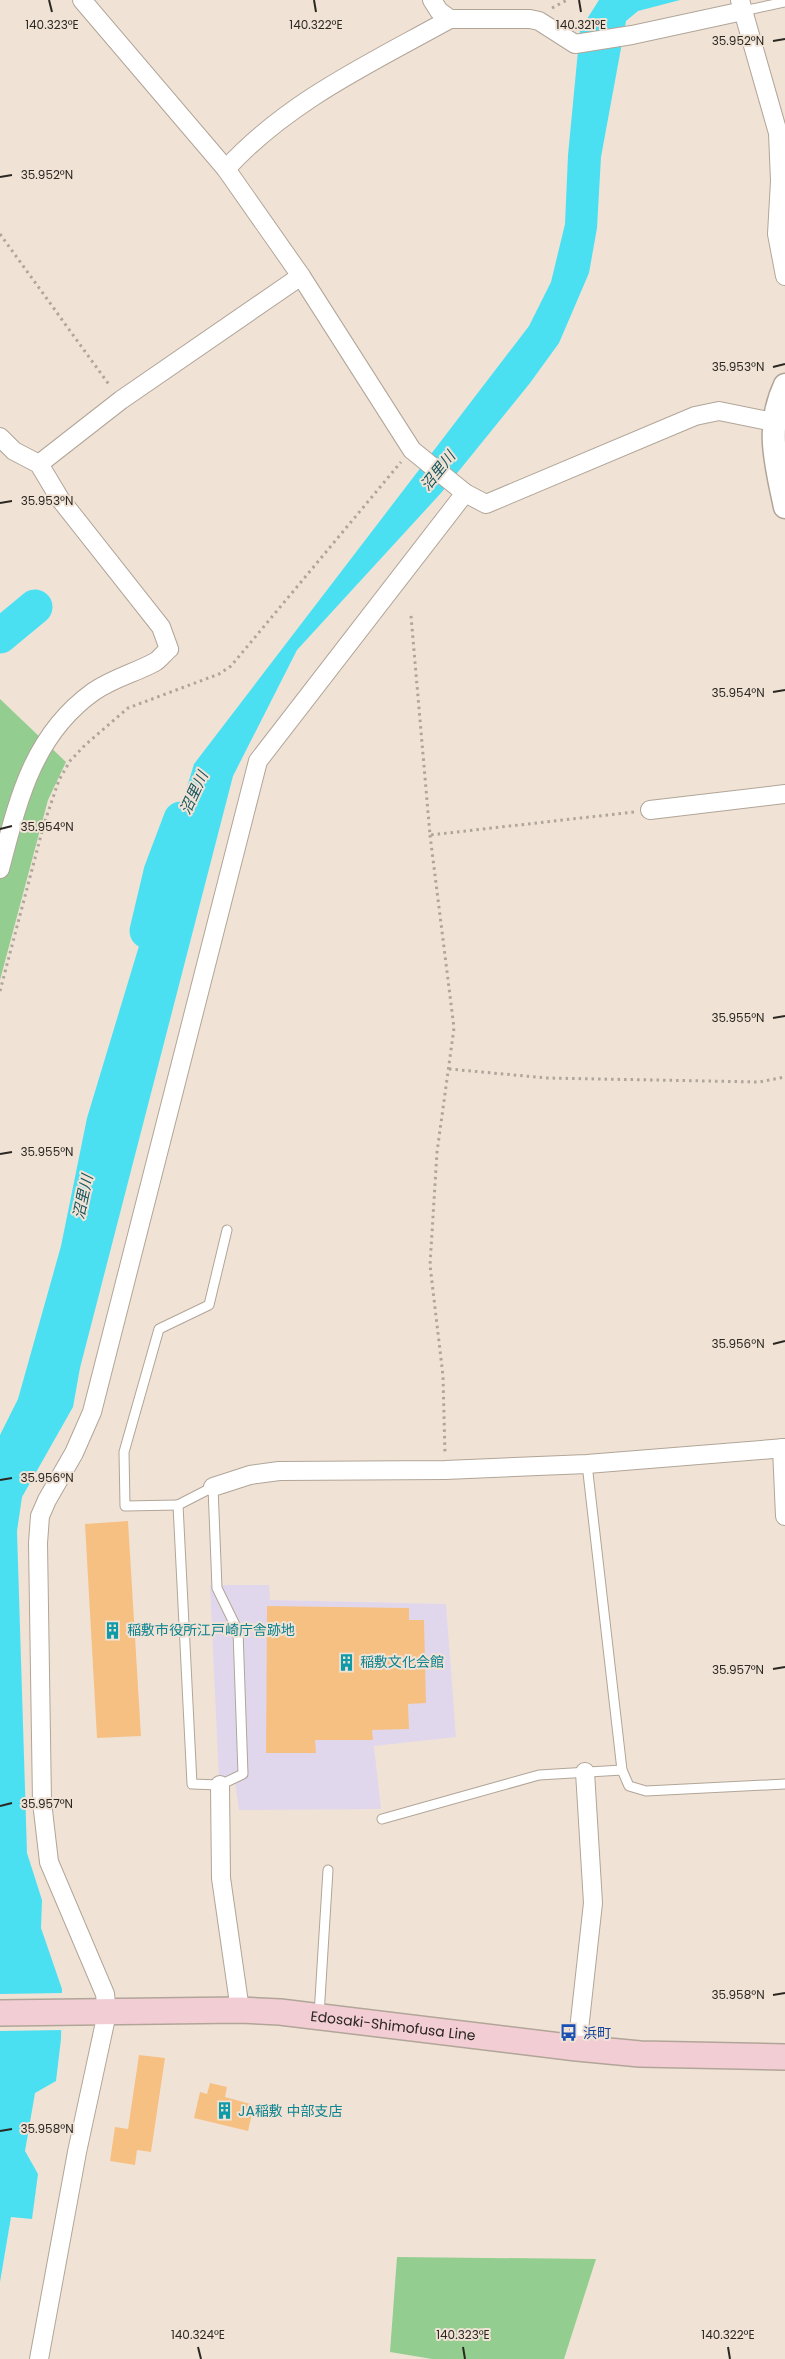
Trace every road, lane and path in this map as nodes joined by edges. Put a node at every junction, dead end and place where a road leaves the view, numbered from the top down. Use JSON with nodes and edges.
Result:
{"nodes":[{"id":1,"x":82,"y":0,"type":"edge"},
{"id":2,"x":432,"y":0,"type":"edge"},
{"id":3,"x":785,"y":2,"type":"edge"},
{"id":4,"x":742,"y":6,"type":"edge"},
{"id":5,"x":450,"y":19,"type":"junction"},
{"id":6,"x":226,"y":169,"type":"junction"},
{"id":7,"x":0,"y":234,"type":"edge"},
{"id":8,"x":301,"y":276,"type":"junction"},
{"id":9,"x":785,"y":276,"type":"edge"},
{"id":10,"x":785,"y":386,"type":"edge"},
{"id":11,"x":121,"y":400,"type":"junction"},
{"id":12,"x":773,"y":422,"type":"junction"},
{"id":13,"x":0,"y":437,"type":"edge"},
{"id":14,"x":415,"y":452,"type":"junction"},
{"id":15,"x":38,"y":464,"type":"junction"},
{"id":16,"x":461,"y":490,"type":"junction"},
{"id":17,"x":785,"y":507,"type":"edge"},
{"id":18,"x":411,"y":616,"type":"dead end"},
{"id":19,"x":785,"y":794,"type":"edge"},
{"id":20,"x":650,"y":810,"type":"joint"},
{"id":21,"x":430,"y":835,"type":"junction"},
{"id":22,"x":0,"y":870,"type":"edge"},
{"id":23,"x":0,"y":991,"type":"edge"},
{"id":24,"x":449,"y":1069,"type":"junction"},
{"id":25,"x":785,"y":1077,"type":"edge"},
{"id":26,"x":227,"y":1230,"type":"dead end"},
{"id":27,"x":784,"y":1448,"type":"edge"},
{"id":28,"x":587,"y":1464,"type":"junction"},
{"id":29,"x":445,"y":1470,"type":"junction"},
{"id":30,"x":212,"y":1487,"type":"junction"},
{"id":31,"x":178,"y":1505,"type":"junction"},
{"id":32,"x":785,"y":1516,"type":"edge"},
{"id":33,"x":622,"y":1770,"type":"junction"},
{"id":34,"x":585,"y":1772,"type":"junction"},
{"id":35,"x":785,"y":1784,"type":"edge"},
{"id":36,"x":220,"y":1785,"type":"junction"},
{"id":37,"x":382,"y":1819,"type":"dead end"},
{"id":38,"x":328,"y":1870,"type":"dead end"},
{"id":39,"x":240,"y":2010,"type":"junction"},
{"id":40,"x":99,"y":2012,"type":"junction"},
{"id":41,"x":0,"y":2013,"type":"edge"},
{"id":42,"x":319,"y":2015,"type":"junction"},
{"id":43,"x":577,"y":2048,"type":"junction"},
{"id":44,"x":785,"y":2057,"type":"edge"},
{"id":45,"x":38,"y":2359,"type":"edge"}],
"edges":[{"from":1,"to":6,"type":"street"},
{"from":2,"to":5,"type":"street"},
{"from":3,"to":4,"type":"lane"},
{"from":4,"to":5,"type":"street"},
{"from":4,"to":9,"type":"street"},
{"from":5,"to":6,"type":"street"},
{"from":6,"to":8,"type":"street"},
{"from":7,"to":11,"type":"path"},
{"from":8,"to":11,"type":"street"},
{"from":8,"to":14,"type":"street"},
{"from":10,"to":12,"type":"street"},
{"from":11,"to":15,"type":"street"},
{"from":12,"to":16,"type":"street"},
{"from":12,"to":17,"type":"street"},
{"from":13,"to":15,"type":"street"},
{"from":14,"to":16,"type":"street"},
{"from":14,"to":23,"type":"path"},
{"from":15,"to":22,"type":"street"},
{"from":16,"to":40,"type":"street"},
{"from":18,"to":21,"type":"path"},
{"from":19,"to":20,"type":"street"},
{"from":20,"to":21,"type":"path"},
{"from":21,"to":24,"type":"path"},
{"from":24,"to":25,"type":"path"},
{"from":24,"to":29,"type":"path"},
{"from":26,"to":31,"type":"lane"},
{"from":27,"to":28,"type":"street"},
{"from":27,"to":32,"type":"street"},
{"from":28,"to":29,"type":"street"},
{"from":28,"to":33,"type":"lane"},
{"from":29,"to":30,"type":"street"},
{"from":30,"to":31,"type":"lane"},
{"from":30,"to":36,"type":"lane"},
{"from":31,"to":36,"type":"lane"},
{"from":33,"to":34,"type":"lane"},
{"from":33,"to":35,"type":"lane"},
{"from":34,"to":37,"type":"lane"},
{"from":34,"to":43,"type":"street"},
{"from":36,"to":39,"type":"street"},
{"from":38,"to":42,"type":"lane"},
{"from":39,"to":40,"type":"main road","name":"Edosaki-Shimofusa Line"},
{"from":39,"to":42,"type":"main road","name":"Edosaki-Shimofusa Line"},
{"from":40,"to":41,"type":"main road","name":"Edosaki-Shimofusa Line"},
{"from":40,"to":45,"type":"street"},
{"from":42,"to":43,"type":"main road","name":"Edosaki-Shimofusa Line"},
{"from":43,"to":44,"type":"main road","name":"Edosaki-Shimofusa Line"}]}
